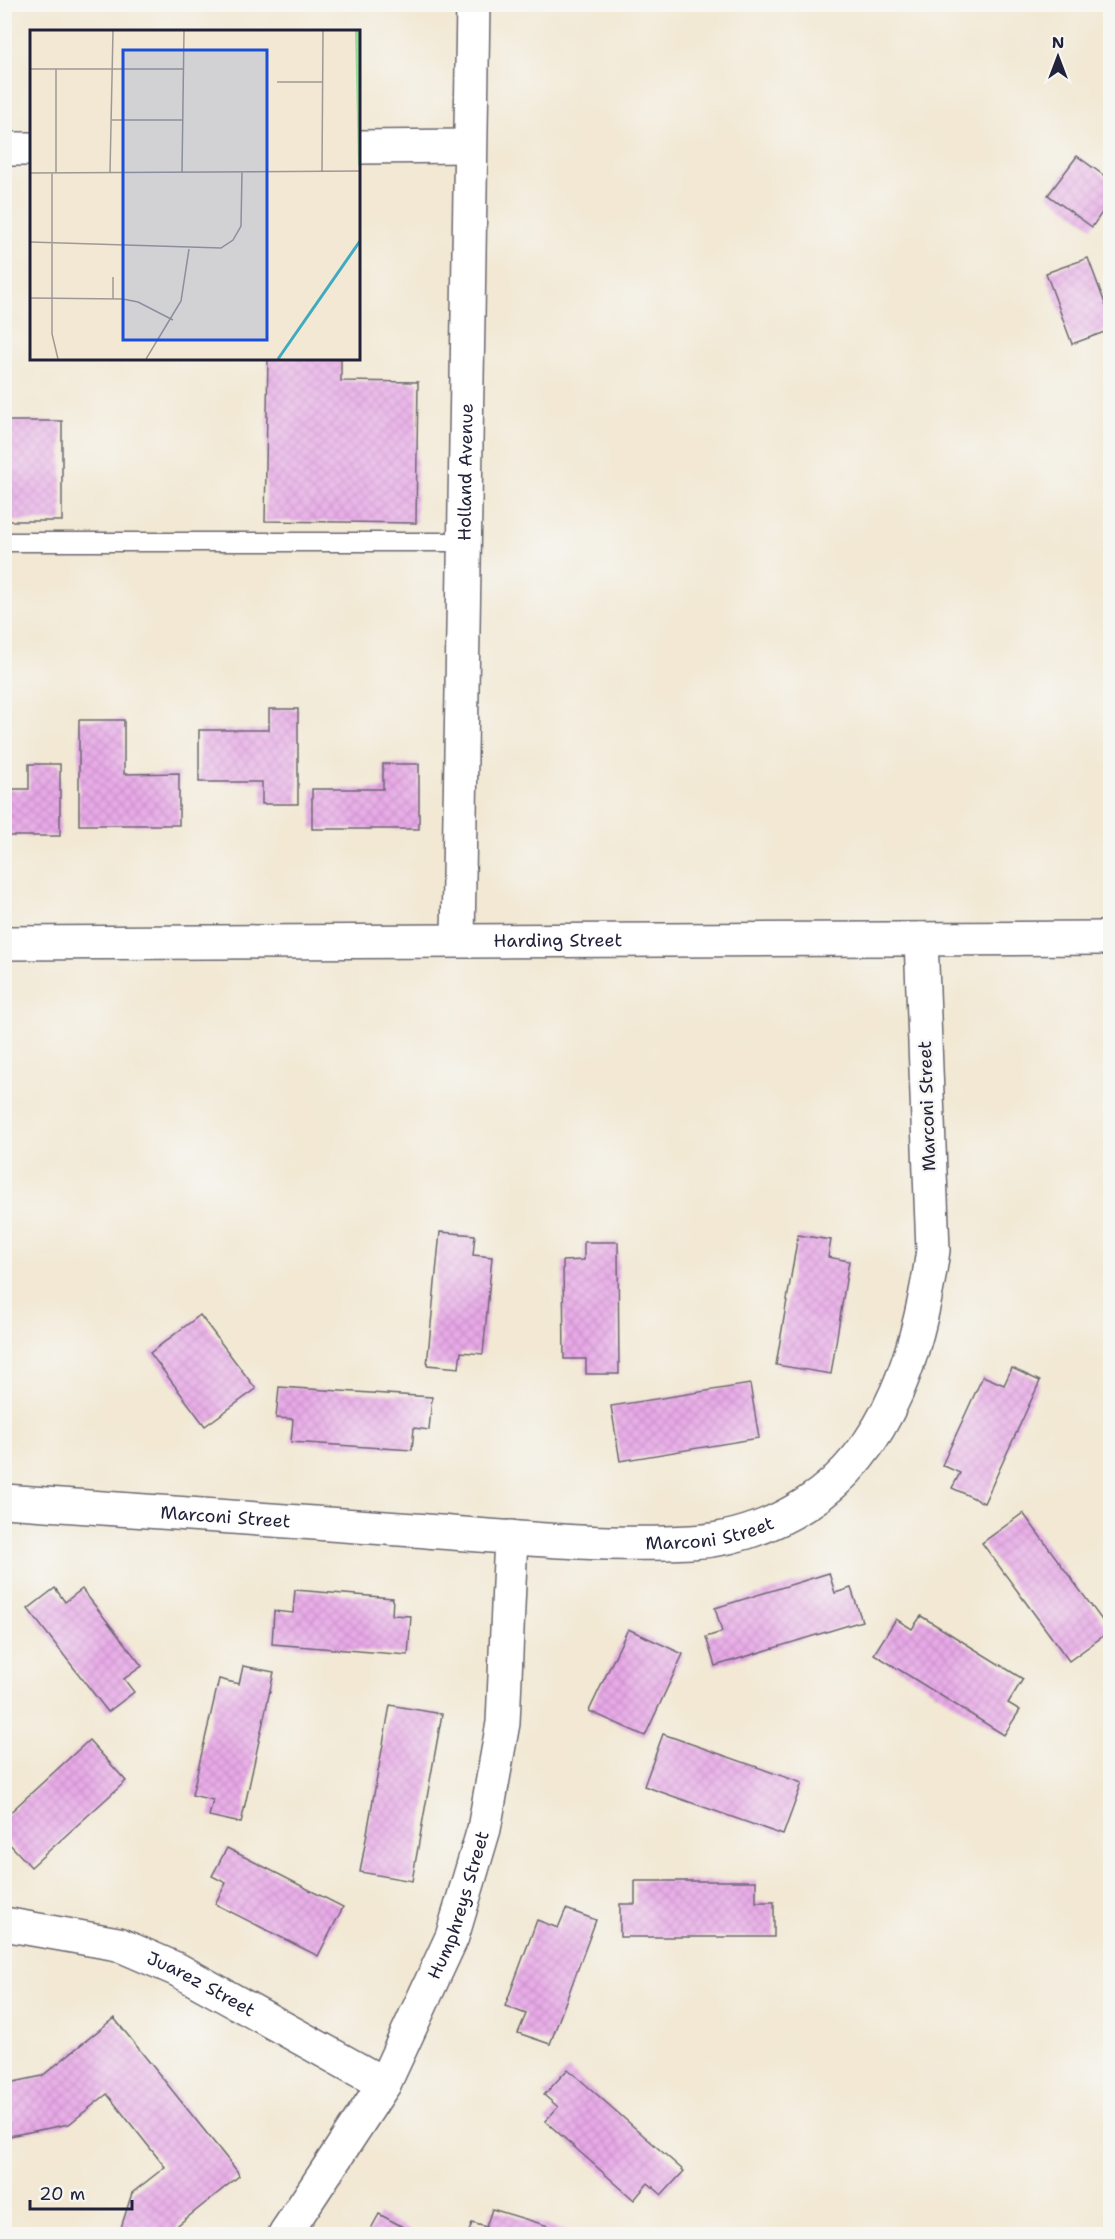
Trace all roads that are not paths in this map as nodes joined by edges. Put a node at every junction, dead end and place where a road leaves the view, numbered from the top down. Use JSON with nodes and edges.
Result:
{"nodes":[{"id":1,"x":473,"y":4,"type":"edge"},
{"id":2,"x":470,"y":146,"type":"junction"},
{"id":3,"x":360,"y":147,"type":"edge"},
{"id":4,"x":4,"y":149,"type":"edge"},
{"id":5,"x":30,"y":149,"type":"edge"},
{"id":6,"x":4,"y":542,"type":"edge"},
{"id":7,"x":464,"y":542,"type":"junction"},
{"id":8,"x":1110,"y":938,"type":"edge"},
{"id":9,"x":921,"y":939,"type":"junction"},
{"id":10,"x":458,"y":940,"type":"junction"},
{"id":11,"x":4,"y":943,"type":"edge"},
{"id":12,"x":4,"y":1502,"type":"edge"},
{"id":13,"x":511,"y":1537,"type":"junction"},
{"id":14,"x":4,"y":1924,"type":"edge"},
{"id":15,"x":384,"y":2084,"type":"junction"},
{"id":16,"x":285,"y":2235,"type":"edge"}],
"edges":[{"from":1,"to":2,"type":"street","name":"Holland Avenue"},
{"from":2,"to":3,"type":"street"},
{"from":2,"to":7,"type":"street","name":"Holland Avenue"},
{"from":4,"to":5,"type":"street"},
{"from":6,"to":7,"type":"lane"},
{"from":7,"to":10,"type":"street","name":"Holland Avenue"},
{"from":8,"to":9,"type":"street","name":"Harding Street"},
{"from":9,"to":10,"type":"street","name":"Harding Street"},
{"from":9,"to":13,"type":"street","name":"Marconi Street"},
{"from":10,"to":11,"type":"street","name":"Harding Street"},
{"from":12,"to":13,"type":"street","name":"Marconi Street"},
{"from":13,"to":15,"type":"street","name":"Humphreys Street"},
{"from":14,"to":15,"type":"street","name":"Juarez Street"},
{"from":15,"to":16,"type":"street","name":"Humphreys Street"}]}
